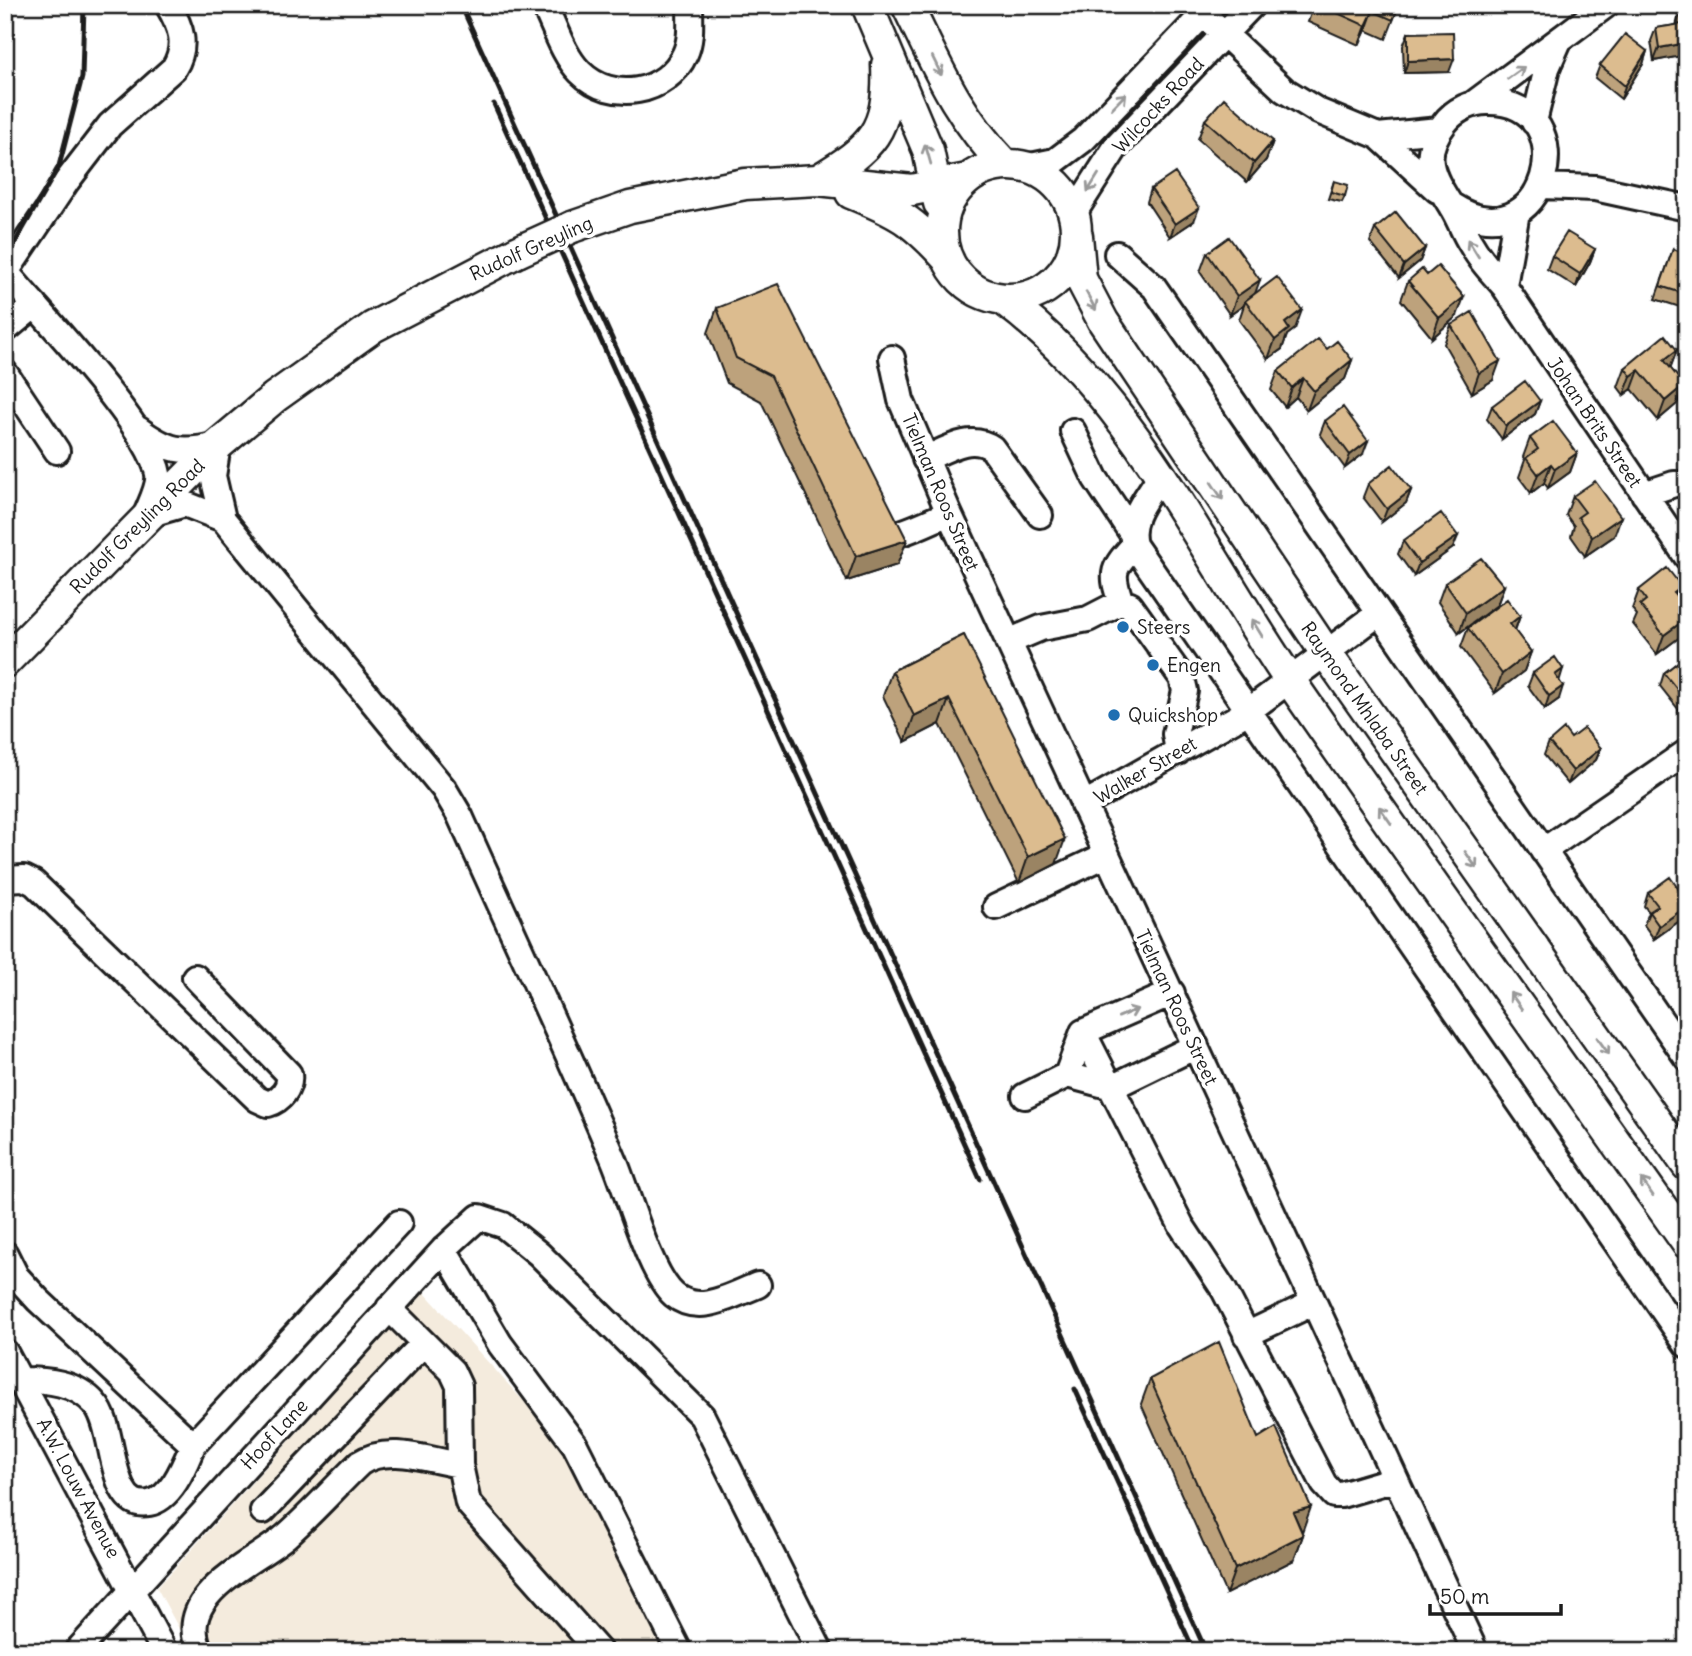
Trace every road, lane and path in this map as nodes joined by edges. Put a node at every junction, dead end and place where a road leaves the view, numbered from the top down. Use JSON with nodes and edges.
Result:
{"nodes":[{"id":1,"x":168,"y":5,"type":"edge"},
{"id":2,"x":544,"y":5,"type":"edge"},
{"id":3,"x":690,"y":5,"type":"edge"},
{"id":4,"x":867,"y":5,"type":"edge"},
{"id":5,"x":907,"y":5,"type":"edge"},
{"id":6,"x":1252,"y":5,"type":"edge"},
{"id":7,"x":1606,"y":5,"type":"edge"},
{"id":8,"x":1207,"y":10,"type":"edge"},
{"id":9,"x":1224,"y":35,"type":"junction"},
{"id":10,"x":1558,"y":43,"type":"junction"},
{"id":11,"x":886,"y":48,"type":"junction"},
{"id":12,"x":1474,"y":104,"type":"junction"},
{"id":13,"x":1534,"y":122,"type":"junction"},
{"id":14,"x":1439,"y":131,"type":"junction"},
{"id":15,"x":1378,"y":136,"type":"junction"},
{"id":16,"x":1548,"y":157,"type":"junction"},
{"id":17,"x":1016,"y":166,"type":"junction"},
{"id":18,"x":968,"y":179,"type":"junction"},
{"id":19,"x":818,"y":180,"type":"junction"},
{"id":20,"x":936,"y":186,"type":"junction"},
{"id":21,"x":1542,"y":186,"type":"junction"},
{"id":22,"x":1595,"y":188,"type":"junction"},
{"id":23,"x":1445,"y":199,"type":"junction"},
{"id":24,"x":1687,"y":208,"type":"edge"},
{"id":25,"x":1517,"y":212,"type":"junction"},
{"id":26,"x":943,"y":220,"type":"junction"},
{"id":27,"x":1075,"y":224,"type":"junction"},
{"id":28,"x":1117,"y":254,"type":"dead end"},
{"id":29,"x":946,"y":257,"type":"junction"},
{"id":30,"x":6,"y":272,"type":"edge"},
{"id":31,"x":1504,"y":286,"type":"junction"},
{"id":32,"x":1003,"y":300,"type":"junction"},
{"id":33,"x":35,"y":305,"type":"junction"},
{"id":34,"x":5,"y":330,"type":"edge"},
{"id":35,"x":892,"y":358,"type":"dead end"},
{"id":36,"x":5,"y":373,"type":"edge"},
{"id":37,"x":275,"y":397,"type":"joint"},
{"id":38,"x":138,"y":429,"type":"junction"},
{"id":39,"x":1073,"y":431,"type":"dead end"},
{"id":40,"x":218,"y":445,"type":"junction"},
{"id":41,"x":57,"y":450,"type":"dead end"},
{"id":42,"x":925,"y":459,"type":"junction"},
{"id":43,"x":1160,"y":476,"type":"junction"},
{"id":44,"x":1687,"y":484,"type":"edge"},
{"id":45,"x":1644,"y":494,"type":"junction"},
{"id":46,"x":949,"y":513,"type":"junction"},
{"id":47,"x":146,"y":515,"type":"junction"},
{"id":48,"x":1040,"y":515,"type":"dead end"},
{"id":49,"x":223,"y":519,"type":"junction"},
{"id":50,"x":854,"y":521,"type":"edge"},
{"id":51,"x":1133,"y":539,"type":"junction"},
{"id":52,"x":1687,"y":557,"type":"edge"},
{"id":53,"x":1122,"y":602,"type":"junction"},
{"id":54,"x":1378,"y":614,"type":"junction"},
{"id":55,"x":1198,"y":639,"type":"junction"},
{"id":56,"x":1007,"y":642,"type":"junction"},
{"id":57,"x":1326,"y":653,"type":"junction"},
{"id":58,"x":1169,"y":659,"type":"junction"},
{"id":59,"x":5,"y":662,"type":"edge"},
{"id":60,"x":1289,"y":680,"type":"junction"},
{"id":61,"x":1247,"y":712,"type":"junction"},
{"id":62,"x":1178,"y":752,"type":"junction"},
{"id":63,"x":1687,"y":752,"type":"edge"},
{"id":64,"x":1083,"y":806,"type":"junction"},
{"id":65,"x":1543,"y":851,"type":"junction"},
{"id":66,"x":1106,"y":855,"type":"junction"},
{"id":67,"x":5,"y":879,"type":"edge"},
{"id":68,"x":996,"y":907,"type":"dead end"},
{"id":69,"x":195,"y":977,"type":"dead end"},
{"id":70,"x":1172,"y":993,"type":"junction"},
{"id":71,"x":1083,"y":1032,"type":"junction"},
{"id":72,"x":1196,"y":1046,"type":"junction"},
{"id":73,"x":1687,"y":1058,"type":"edge"},
{"id":74,"x":1067,"y":1075,"type":"junction"},
{"id":75,"x":1112,"y":1087,"type":"junction"},
{"id":76,"x":1025,"y":1096,"type":"dead end"},
{"id":77,"x":1687,"y":1165,"type":"edge"},
{"id":78,"x":399,"y":1223,"type":"dead end"},
{"id":79,"x":1687,"y":1243,"type":"edge"},
{"id":80,"x":444,"y":1249,"type":"junction"},
{"id":81,"x":5,"y":1254,"type":"edge"},
{"id":82,"x":758,"y":1285,"type":"dead end"},
{"id":83,"x":1314,"y":1303,"type":"junction"},
{"id":84,"x":389,"y":1308,"type":"junction"},
{"id":85,"x":1246,"y":1335,"type":"junction"},
{"id":86,"x":424,"y":1343,"type":"junction"},
{"id":87,"x":1687,"y":1345,"type":"edge"},
{"id":88,"x":5,"y":1352,"type":"edge"},
{"id":89,"x":20,"y":1380,"type":"junction"},
{"id":90,"x":193,"y":1445,"type":"junction"},
{"id":91,"x":460,"y":1465,"type":"junction"},
{"id":92,"x":1395,"y":1479,"type":"junction"},
{"id":93,"x":263,"y":1511,"type":"dead end"},
{"id":94,"x":133,"y":1587,"type":"junction"},
{"id":95,"x":77,"y":1651,"type":"edge"},
{"id":96,"x":164,"y":1651,"type":"edge"},
{"id":97,"x":200,"y":1651,"type":"edge"},
{"id":98,"x":599,"y":1651,"type":"edge"},
{"id":99,"x":679,"y":1651,"type":"edge"},
{"id":100,"x":820,"y":1651,"type":"edge"},
{"id":101,"x":1475,"y":1651,"type":"edge"}],
"edges":[{"from":1,"to":30,"type":"street"},
{"from":2,"to":3,"type":"street"},
{"from":4,"to":11,"type":"main road"},
{"from":5,"to":17,"type":"main road","name":"Raymond Mhlaba Street","one_way":true},
{"from":6,"to":9,"type":"street","name":"Wilcocks Road"},
{"from":7,"to":10,"type":"street"},
{"from":8,"to":9,"type":"street"},
{"from":17,"to":8,"type":"street","name":"Wilcocks Road","one_way":true},
{"from":9,"to":15,"type":"street"},
{"from":9,"to":27,"type":"street","name":"Wilcocks Road","one_way":true},
{"from":12,"to":10,"type":"street","one_way":true},
{"from":10,"to":13,"type":"street"},
{"from":11,"to":19,"type":"main road"},
{"from":20,"to":11,"type":"main road","one_way":true},
{"from":12,"to":13,"type":"street"},
{"from":12,"to":14,"type":"street"},
{"from":13,"to":16,"type":"street"},
{"from":14,"to":15,"type":"street"},
{"from":14,"to":23,"type":"street"},
{"from":15,"to":23,"type":"street"},
{"from":16,"to":21,"type":"street"},
{"from":16,"to":22,"type":"street"},
{"from":17,"to":18,"type":"main road"},
{"from":17,"to":27,"type":"main road","name":"Raymond Mhlaba Street"},
{"from":18,"to":20,"type":"main road","name":"Rudolf Greyling"},
{"from":18,"to":26,"type":"main road"},
{"from":19,"to":20,"type":"main road","name":"Rudolf Greyling"},
{"from":19,"to":29,"type":"main road","name":"Rudolf Greyling"},
{"from":19,"to":37,"type":"main road","name":"Rudolf Greyling","bridge":true},
{"from":20,"to":26,"type":"main road"},
{"from":21,"to":22,"type":"street"},
{"from":21,"to":25,"type":"street"},
{"from":22,"to":24,"type":"street"},
{"from":23,"to":25,"type":"street"},
{"from":31,"to":23,"type":"street","name":"Johan Brits Street","one_way":true},
{"from":25,"to":31,"type":"street"},
{"from":26,"to":29,"type":"main road"},
{"from":27,"to":32,"type":"main road"},
{"from":27,"to":57,"type":"main road","name":"Raymond Mhlaba Street","one_way":true},
{"from":28,"to":54,"type":"street"},
{"from":29,"to":32,"type":"main road"},
{"from":30,"to":33,"type":"street"},
{"from":31,"to":45,"type":"street","name":"Johan Brits Street"},
{"from":32,"to":43,"type":"main road"},
{"from":33,"to":34,"type":"street"},
{"from":33,"to":38,"type":"street"},
{"from":35,"to":42,"type":"street","name":"Tielman Roos Street"},
{"from":36,"to":41,"type":"street"},
{"from":37,"to":40,"type":"main road","name":"Rudolf Greyling Road"},
{"from":38,"to":40,"type":"street"},
{"from":38,"to":47,"type":"street"},
{"from":39,"to":51,"type":"street"},
{"from":40,"to":47,"type":"main road","name":"Rudolf Greyling Road"},
{"from":40,"to":49,"type":"street"},
{"from":42,"to":46,"type":"street","name":"Tielman Roos Street"},
{"from":42,"to":48,"type":"street"},
{"from":43,"to":51,"type":"street"},
{"from":60,"to":43,"type":"main road","one_way":true},
{"from":44,"to":45,"type":"street"},
{"from":45,"to":52,"type":"street","name":"Johan Brits Street"},
{"from":46,"to":50,"type":"street"},
{"from":46,"to":56,"type":"street","name":"Tielman Roos Street"},
{"from":47,"to":49,"type":"street"},
{"from":47,"to":59,"type":"main road","name":"Rudolf Greyling Road"},
{"from":49,"to":82,"type":"street"},
{"from":51,"to":53,"type":"street"},
{"from":51,"to":55,"type":"street"},
{"from":53,"to":56,"type":"street"},
{"from":53,"to":58,"type":"street"},
{"from":54,"to":57,"type":"street","name":"Walker Street"},
{"from":54,"to":65,"type":"street"},
{"from":55,"to":58,"type":"street"},
{"from":55,"to":61,"type":"street"},
{"from":56,"to":64,"type":"street","name":"Tielman Roos Street"},
{"from":57,"to":60,"type":"street","name":"Walker Street"},
{"from":57,"to":77,"type":"main road","name":"Raymond Mhlaba Street","one_way":true},
{"from":58,"to":62,"type":"street"},
{"from":60,"to":61,"type":"street","name":"Walker Street"},
{"from":79,"to":60,"type":"main road","one_way":true},
{"from":61,"to":62,"type":"street","name":"Walker Street"},
{"from":61,"to":87,"type":"street"},
{"from":62,"to":64,"type":"street","name":"Walker Street"},
{"from":63,"to":65,"type":"street"},
{"from":64,"to":66,"type":"street","name":"Tielman Roos Street"},
{"from":65,"to":73,"type":"street"},
{"from":66,"to":68,"type":"street"},
{"from":66,"to":70,"type":"street","name":"Tielman Roos Street"},
{"from":67,"to":69,"type":"street"},
{"from":71,"to":70,"type":"street","one_way":true},
{"from":70,"to":72,"type":"street","name":"Tielman Roos Street"},
{"from":71,"to":74,"type":"street"},
{"from":71,"to":75,"type":"street"},
{"from":72,"to":75,"type":"street"},
{"from":72,"to":83,"type":"street","name":"Tielman Roos Street"},
{"from":74,"to":75,"type":"street"},
{"from":74,"to":76,"type":"street"},
{"from":75,"to":85,"type":"street"},
{"from":78,"to":90,"type":"street"},
{"from":80,"to":84,"type":"street","name":"Hoof Lane"},
{"from":80,"to":99,"type":"street"},
{"from":80,"to":100,"type":"street","name":"Hoof Lane"},
{"from":81,"to":90,"type":"street"},
{"from":83,"to":85,"type":"street"},
{"from":83,"to":92,"type":"street","name":"Tielman Roos Street"},
{"from":84,"to":86,"type":"street"},
{"from":84,"to":94,"type":"street","name":"Hoof Lane"},
{"from":85,"to":92,"type":"street"},
{"from":86,"to":91,"type":"street"},
{"from":86,"to":93,"type":"street"},
{"from":88,"to":89,"type":"street","name":"A.W. Louw Avenue"},
{"from":89,"to":90,"type":"street"},
{"from":89,"to":94,"type":"street","name":"A.W. Louw Avenue"},
{"from":91,"to":97,"type":"street"},
{"from":91,"to":98,"type":"street"},
{"from":92,"to":101,"type":"street","name":"Tielman Roos Street"},
{"from":94,"to":95,"type":"street","name":"Hoof Lane"},
{"from":94,"to":96,"type":"street","name":"A.W. Louw Avenue"}]}
